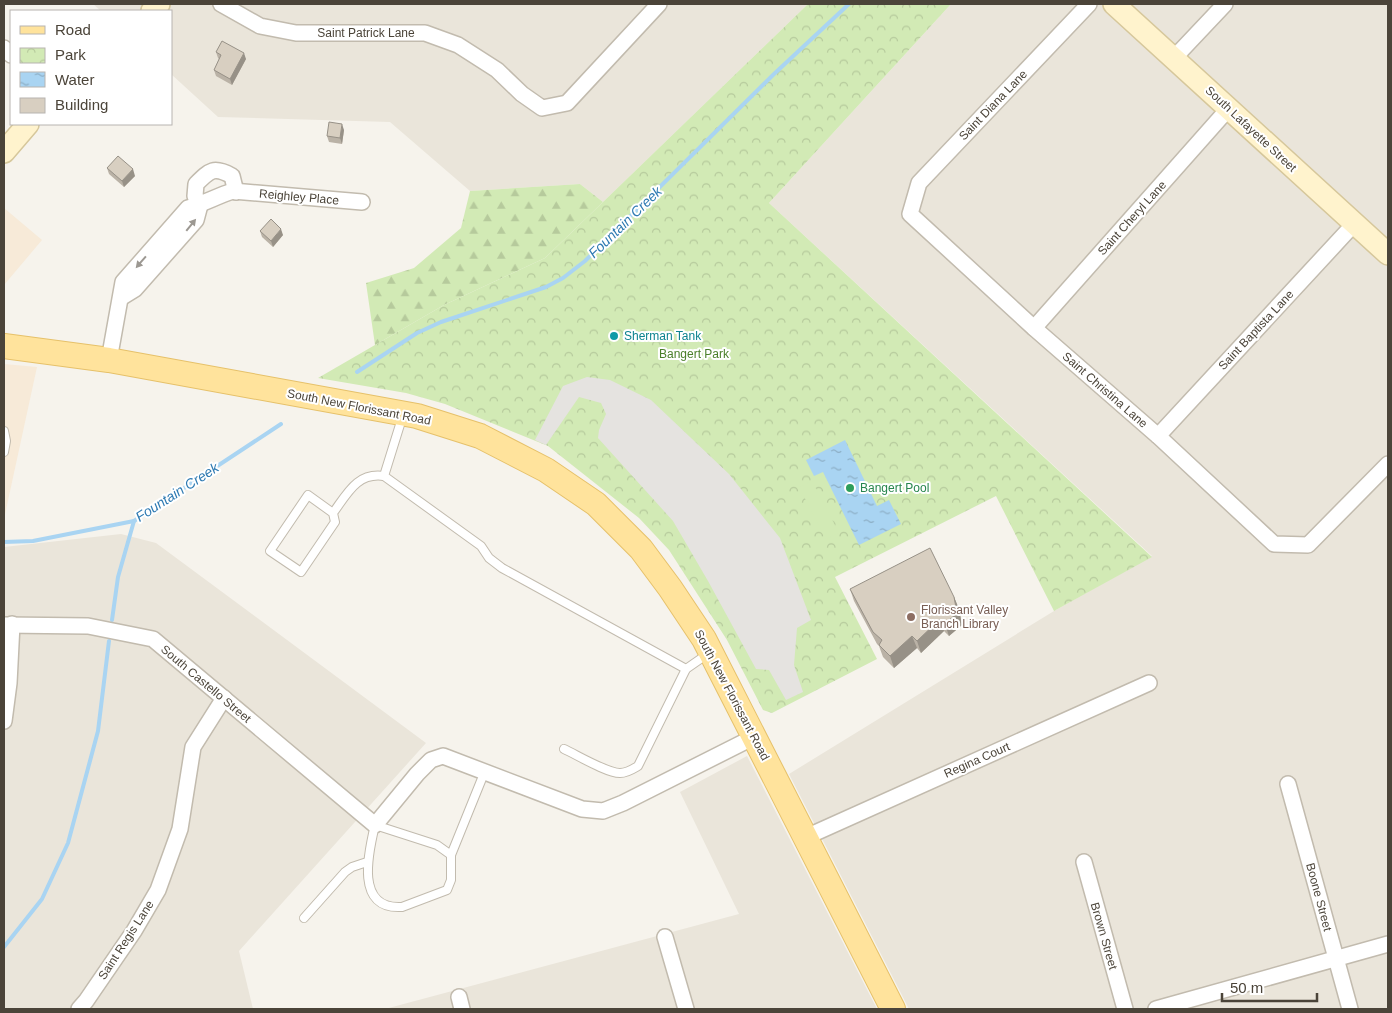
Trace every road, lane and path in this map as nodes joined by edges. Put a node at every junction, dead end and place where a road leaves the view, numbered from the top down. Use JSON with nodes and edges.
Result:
{"nodes":[{"id":1,"x":221,"y":4,"type":"edge"},
{"id":2,"x":659,"y":4,"type":"edge"},
{"id":3,"x":1089,"y":4,"type":"edge"},
{"id":4,"x":1114,"y":4,"type":"edge"},
{"id":5,"x":1225,"y":4,"type":"edge"},
{"id":6,"x":1174,"y":58,"type":"junction"},
{"id":7,"x":1229,"y":108,"type":"junction"},
{"id":8,"x":27,"y":125,"type":"edge"},
{"id":9,"x":4,"y":152,"type":"edge"},
{"id":10,"x":236,"y":192,"type":"junction"},
{"id":11,"x":362,"y":202,"type":"dead end"},
{"id":12,"x":200,"y":205,"type":"junction"},
{"id":13,"x":910,"y":214,"type":"joint"},
{"id":14,"x":1354,"y":224,"type":"junction"},
{"id":15,"x":1388,"y":254,"type":"edge"},
{"id":16,"x":1034,"y":328,"type":"junction"},
{"id":17,"x":4,"y":346,"type":"edge"},
{"id":18,"x":109,"y":360,"type":"junction"},
{"id":19,"x":404,"y":414,"type":"junction"},
{"id":20,"x":4,"y":432,"type":"edge"},
{"id":21,"x":1158,"y":436,"type":"junction"},
{"id":22,"x":4,"y":452,"type":"edge"},
{"id":23,"x":1388,"y":464,"type":"edge"},
{"id":24,"x":384,"y":476,"type":"junction"},
{"id":25,"x":333,"y":513,"type":"junction"},
{"id":26,"x":8,"y":624,"type":"edge"},
{"id":27,"x":710,"y":652,"type":"junction"},
{"id":28,"x":686,"y":669,"type":"junction"},
{"id":29,"x":1149,"y":684,"type":"dead end"},
{"id":30,"x":224,"y":698,"type":"junction"},
{"id":31,"x":4,"y":721,"type":"edge"},
{"id":32,"x":754,"y":737,"type":"junction"},
{"id":33,"x":564,"y":749,"type":"dead end"},
{"id":34,"x":486,"y":771,"type":"junction"},
{"id":35,"x":1288,"y":784,"type":"dead end"},
{"id":36,"x":374,"y":826,"type":"junction"},
{"id":37,"x":806,"y":837,"type":"junction"},
{"id":38,"x":451,"y":855,"type":"junction"},
{"id":39,"x":367,"y":862,"type":"junction"},
{"id":40,"x":1084,"y":862,"type":"dead end"},
{"id":41,"x":304,"y":918,"type":"dead end"},
{"id":42,"x":665,"y":937,"type":"dead end"},
{"id":43,"x":1388,"y":944,"type":"edge"},
{"id":44,"x":1336,"y":958,"type":"junction"},
{"id":45,"x":78,"y":1009,"type":"edge"},
{"id":46,"x":686,"y":1009,"type":"edge"},
{"id":47,"x":893,"y":1009,"type":"edge"},
{"id":48,"x":1125,"y":1009,"type":"edge"},
{"id":49,"x":1156,"y":1009,"type":"edge"},
{"id":50,"x":1350,"y":1009,"type":"edge"}],
"edges":[{"from":1,"to":2,"type":"street","name":"Saint Patrick Lane"},
{"from":3,"to":13,"type":"street","name":"Saint Diana Lane"},
{"from":4,"to":6,"type":"street","name":"South Lafayette Street"},
{"from":5,"to":6,"type":"street"},
{"from":6,"to":7,"type":"street","name":"South Lafayette Street"},
{"from":7,"to":14,"type":"street","name":"South Lafayette Street"},
{"from":7,"to":16,"type":"street","name":"Saint Cheryl Lane"},
{"from":8,"to":9,"type":"street"},
{"from":10,"to":11,"type":"street","name":"Reighley Place"},
{"from":10,"to":12,"type":"street","name":"Reighley Place"},
{"from":10,"to":12,"type":"street"},
{"from":12,"to":18,"type":"street","name":"Reighley Place"},
{"from":13,"to":16,"type":"street","name":"Saint Christina Lane"},
{"from":14,"to":15,"type":"street","name":"South Lafayette Street"},
{"from":14,"to":21,"type":"street","name":"Saint Baptista Lane"},
{"from":16,"to":21,"type":"street","name":"Saint Christina Lane"},
{"from":17,"to":18,"type":"main road","name":"South New Florissant Road"},
{"from":18,"to":19,"type":"main road","name":"South New Florissant Road"},
{"from":19,"to":24,"type":"lane"},
{"from":19,"to":27,"type":"main road","name":"South New Florissant Road"},
{"from":20,"to":22,"type":"lane"},
{"from":21,"to":23,"type":"street","name":"Saint Christina Lane"},
{"from":24,"to":25,"type":"lane"},
{"from":24,"to":28,"type":"lane"},
{"from":25,"to":25,"type":"lane"},
{"from":26,"to":30,"type":"street","name":"South Castello Street"},
{"from":26,"to":31,"type":"street"},
{"from":27,"to":28,"type":"lane"},
{"from":27,"to":32,"type":"main road","name":"South New Florissant Road"},
{"from":28,"to":33,"type":"lane"},
{"from":29,"to":37,"type":"street","name":"Regina Court"},
{"from":30,"to":36,"type":"street","name":"South Castello Street"},
{"from":30,"to":45,"type":"street","name":"Saint Regis Lane"},
{"from":32,"to":34,"type":"street"},
{"from":32,"to":37,"type":"main road","name":"South New Florissant Road"},
{"from":34,"to":36,"type":"street"},
{"from":34,"to":38,"type":"lane"},
{"from":35,"to":44,"type":"street","name":"Boone Street"},
{"from":36,"to":38,"type":"lane"},
{"from":36,"to":39,"type":"lane"},
{"from":37,"to":47,"type":"main road","name":"South New Florissant Road"},
{"from":38,"to":39,"type":"lane"},
{"from":39,"to":41,"type":"lane"},
{"from":40,"to":48,"type":"street","name":"Brown Street"},
{"from":42,"to":46,"type":"street"},
{"from":43,"to":44,"type":"street"},
{"from":44,"to":49,"type":"street"},
{"from":44,"to":50,"type":"street","name":"Boone Street"}]}
